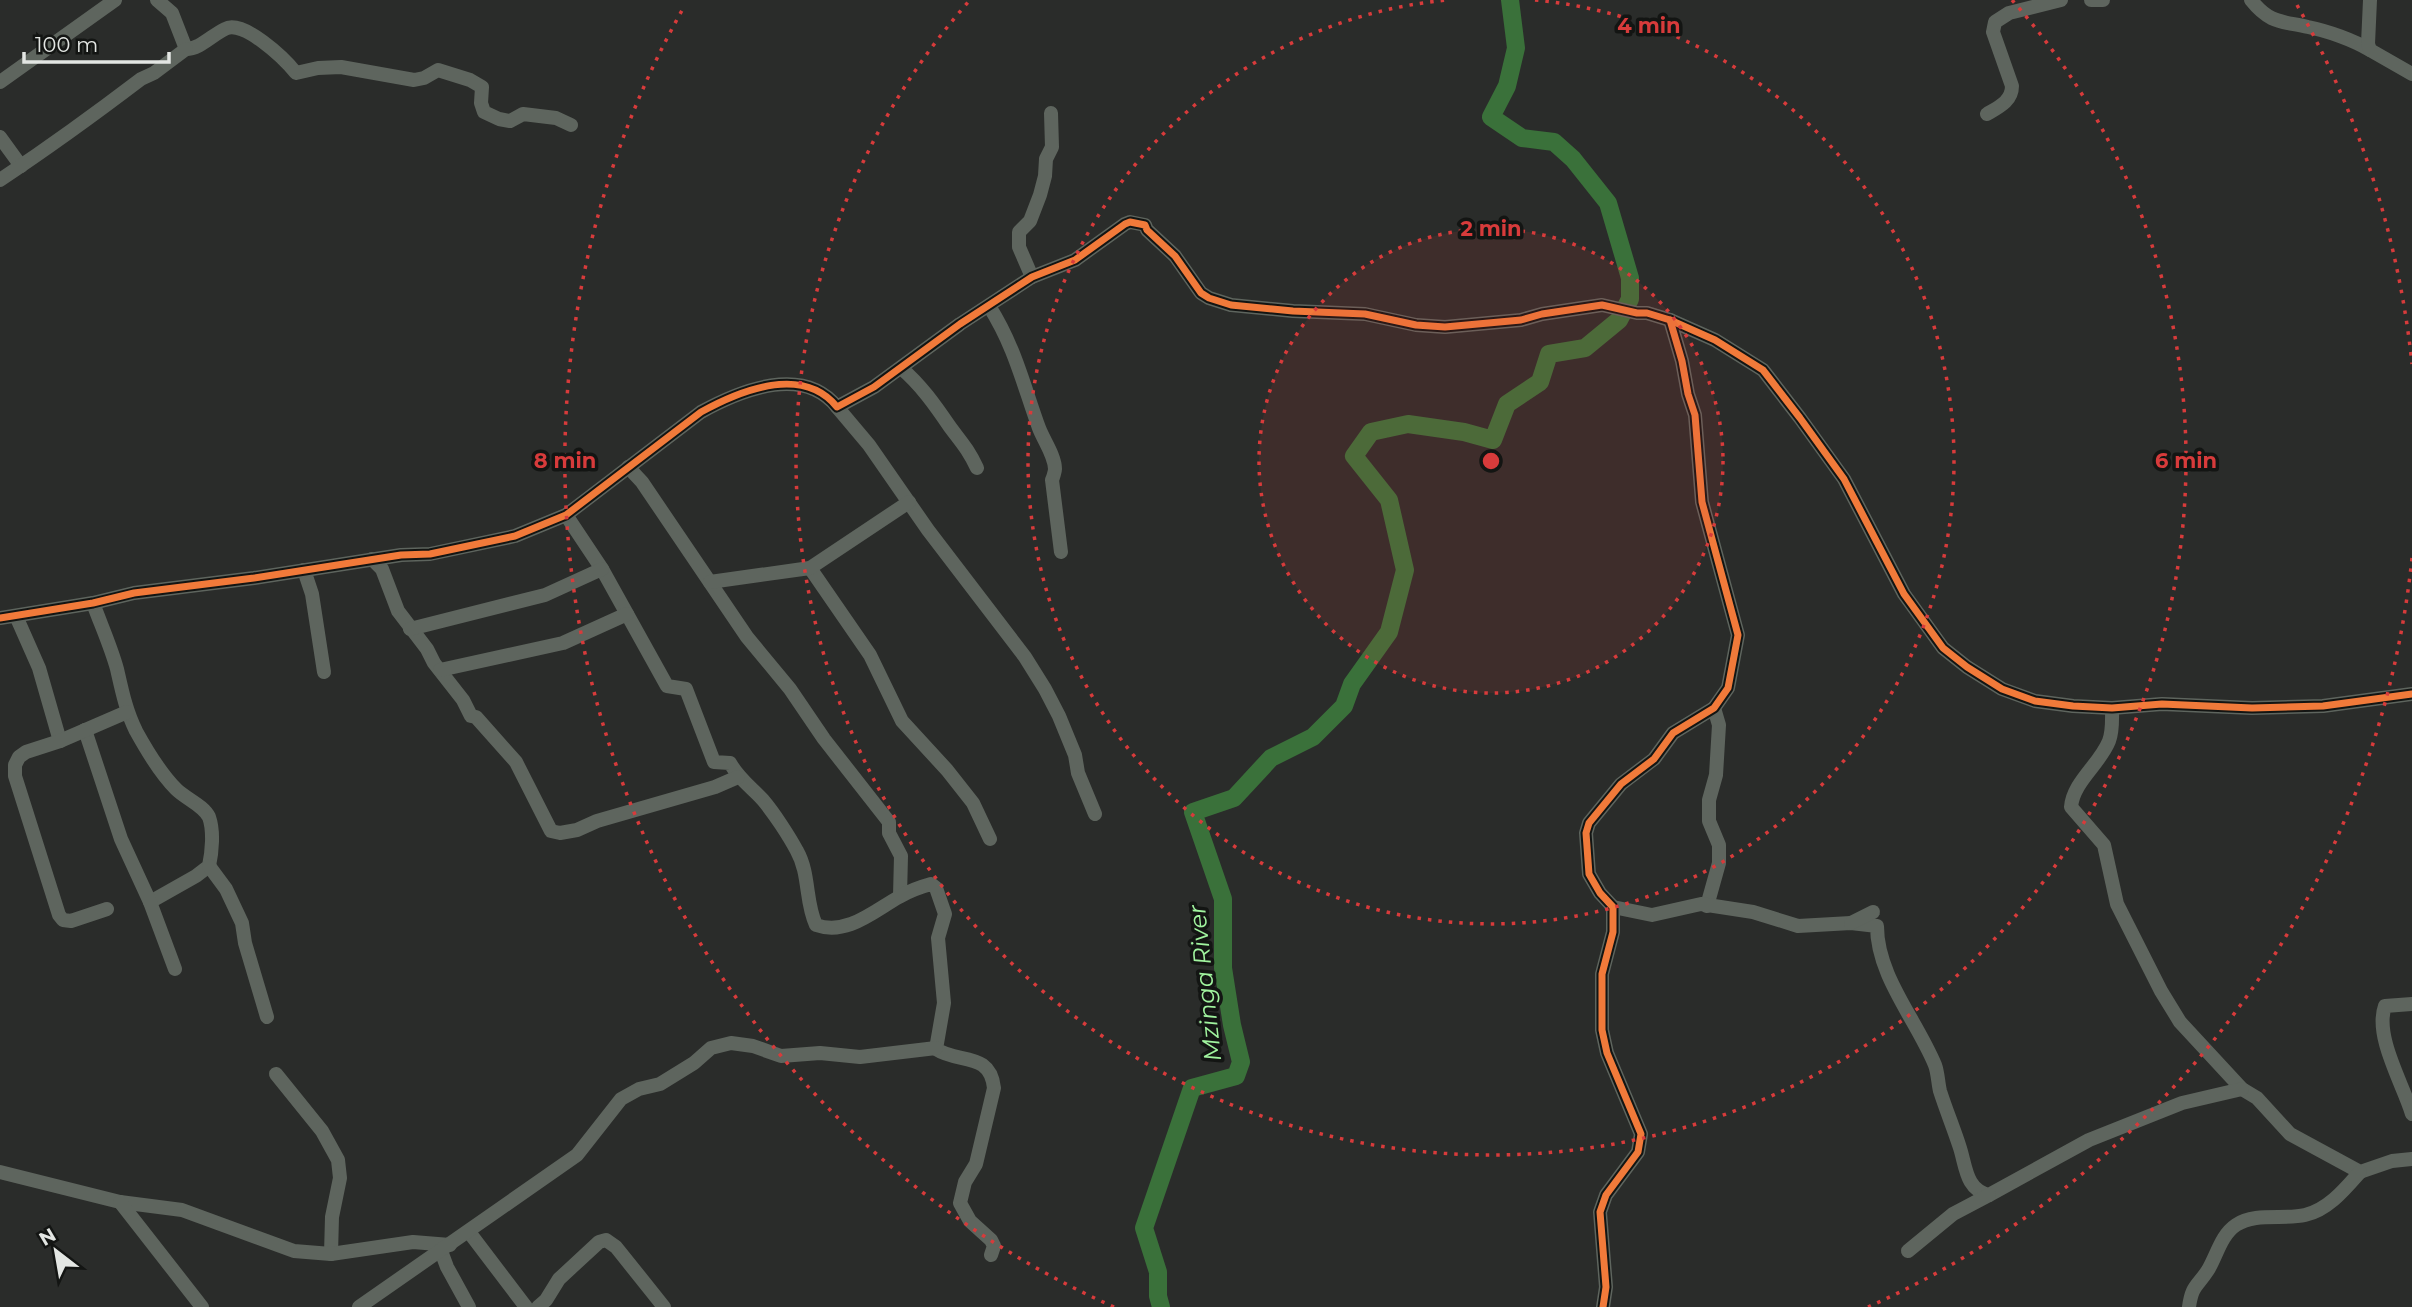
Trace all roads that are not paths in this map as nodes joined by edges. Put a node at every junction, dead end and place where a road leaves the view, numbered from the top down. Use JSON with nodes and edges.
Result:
{"nodes":[{"id":1,"x":115,"y":0,"type":"edge"},
{"id":2,"x":157,"y":0,"type":"edge"},
{"id":3,"x":2061,"y":0,"type":"edge"},
{"id":4,"x":2091,"y":0,"type":"edge"},
{"id":5,"x":2103,"y":0,"type":"edge"},
{"id":6,"x":2251,"y":0,"type":"edge"},
{"id":7,"x":2370,"y":0,"type":"edge"},
{"id":8,"x":186,"y":49,"type":"junction"},
{"id":9,"x":2370,"y":50,"type":"junction"},
{"id":10,"x":2412,"y":74,"type":"edge"},
{"id":11,"x":0,"y":82,"type":"edge"},
{"id":12,"x":1051,"y":114,"type":"dead end"},
{"id":13,"x":1987,"y":114,"type":"dead end"},
{"id":14,"x":571,"y":125,"type":"dead end"},
{"id":15,"x":0,"y":137,"type":"edge"},
{"id":16,"x":21,"y":166,"type":"junction"},
{"id":17,"x":0,"y":180,"type":"edge"},
{"id":18,"x":1032,"y":277,"type":"junction"},
{"id":19,"x":989,"y":306,"type":"junction"},
{"id":20,"x":1670,"y":320,"type":"junction"},
{"id":21,"x":901,"y":368,"type":"junction"},
{"id":22,"x":837,"y":407,"type":"junction"},
{"id":23,"x":628,"y":467,"type":"junction"},
{"id":24,"x":977,"y":468,"type":"dead end"},
{"id":25,"x":909,"y":502,"type":"junction"},
{"id":26,"x":566,"y":515,"type":"junction"},
{"id":27,"x":1061,"y":552,"type":"dead end"},
{"id":28,"x":372,"y":559,"type":"junction"},
{"id":29,"x":810,"y":568,"type":"junction"},
{"id":30,"x":602,"y":569,"type":"junction"},
{"id":31,"x":304,"y":570,"type":"junction"},
{"id":32,"x":710,"y":582,"type":"junction"},
{"id":33,"x":93,"y":603,"type":"junction"},
{"id":34,"x":627,"y":614,"type":"junction"},
{"id":35,"x":16,"y":616,"type":"junction"},
{"id":36,"x":0,"y":618,"type":"edge"},
{"id":37,"x":410,"y":629,"type":"junction"},
{"id":38,"x":440,"y":670,"type":"junction"},
{"id":39,"x":324,"y":672,"type":"dead end"},
{"id":40,"x":2412,"y":694,"type":"edge"},
{"id":41,"x":1714,"y":708,"type":"junction"},
{"id":42,"x":2112,"y":708,"type":"junction"},
{"id":43,"x":127,"y":712,"type":"junction"},
{"id":44,"x":85,"y":730,"type":"junction"},
{"id":45,"x":60,"y":741,"type":"junction"},
{"id":46,"x":738,"y":778,"type":"junction"},
{"id":47,"x":1095,"y":814,"type":"dead end"},
{"id":48,"x":990,"y":839,"type":"dead end"},
{"id":49,"x":209,"y":866,"type":"junction"},
{"id":50,"x":900,"y":896,"type":"junction"},
{"id":51,"x":150,"y":902,"type":"junction"},
{"id":52,"x":1707,"y":906,"type":"junction"},
{"id":53,"x":1613,"y":907,"type":"junction"},
{"id":54,"x":107,"y":909,"type":"dead end"},
{"id":55,"x":1872,"y":912,"type":"dead end"},
{"id":56,"x":1851,"y":923,"type":"junction"},
{"id":57,"x":175,"y":969,"type":"dead end"},
{"id":58,"x":2412,"y":1004,"type":"edge"},
{"id":59,"x":267,"y":1017,"type":"dead end"},
{"id":60,"x":936,"y":1048,"type":"junction"},
{"id":61,"x":276,"y":1074,"type":"dead end"},
{"id":62,"x":2242,"y":1089,"type":"junction"},
{"id":63,"x":2412,"y":1114,"type":"edge"},
{"id":64,"x":2411,"y":1157,"type":"edge"},
{"id":65,"x":0,"y":1172,"type":"edge"},
{"id":66,"x":2360,"y":1172,"type":"junction"},
{"id":67,"x":1989,"y":1195,"type":"junction"},
{"id":68,"x":120,"y":1202,"type":"junction"},
{"id":69,"x":469,"y":1232,"type":"junction"},
{"id":70,"x":446,"y":1248,"type":"junction"},
{"id":71,"x":1908,"y":1251,"type":"dead end"},
{"id":72,"x":331,"y":1254,"type":"junction"},
{"id":73,"x":991,"y":1255,"type":"dead end"},
{"id":74,"x":202,"y":1307,"type":"edge"},
{"id":75,"x":361,"y":1307,"type":"edge"},
{"id":76,"x":469,"y":1307,"type":"edge"},
{"id":77,"x":537,"y":1307,"type":"edge"},
{"id":78,"x":664,"y":1307,"type":"edge"},
{"id":79,"x":1603,"y":1307,"type":"edge"},
{"id":80,"x":2189,"y":1307,"type":"edge"}],
"edges":[{"from":1,"to":11,"type":"street"},
{"from":2,"to":8,"type":"street"},
{"from":3,"to":13,"type":"street"},
{"from":4,"to":5,"type":"street"},
{"from":6,"to":9,"type":"street"},
{"from":7,"to":9,"type":"street"},
{"from":8,"to":14,"type":"street"},
{"from":8,"to":16,"type":"street"},
{"from":9,"to":10,"type":"street"},
{"from":12,"to":18,"type":"street"},
{"from":15,"to":16,"type":"street"},
{"from":16,"to":17,"type":"street"},
{"from":18,"to":19,"type":"street"},
{"from":18,"to":20,"type":"street"},
{"from":19,"to":21,"type":"street"},
{"from":19,"to":27,"type":"street"},
{"from":20,"to":41,"type":"street"},
{"from":20,"to":42,"type":"street"},
{"from":21,"to":22,"type":"street"},
{"from":21,"to":24,"type":"street"},
{"from":22,"to":23,"type":"street"},
{"from":22,"to":25,"type":"street"},
{"from":23,"to":26,"type":"street"},
{"from":23,"to":32,"type":"street"},
{"from":25,"to":29,"type":"street"},
{"from":25,"to":47,"type":"street"},
{"from":26,"to":28,"type":"street"},
{"from":26,"to":30,"type":"street"},
{"from":28,"to":31,"type":"street"},
{"from":28,"to":37,"type":"street"},
{"from":29,"to":32,"type":"street"},
{"from":29,"to":48,"type":"street"},
{"from":30,"to":34,"type":"street"},
{"from":30,"to":37,"type":"street"},
{"from":31,"to":33,"type":"street"},
{"from":31,"to":39,"type":"street"},
{"from":32,"to":50,"type":"street"},
{"from":33,"to":35,"type":"street"},
{"from":33,"to":43,"type":"street"},
{"from":34,"to":38,"type":"street"},
{"from":34,"to":46,"type":"street"},
{"from":35,"to":36,"type":"street"},
{"from":35,"to":45,"type":"street"},
{"from":37,"to":38,"type":"street"},
{"from":38,"to":46,"type":"street"},
{"from":40,"to":42,"type":"street"},
{"from":41,"to":52,"type":"street"},
{"from":41,"to":53,"type":"street"},
{"from":42,"to":62,"type":"street"},
{"from":43,"to":44,"type":"street"},
{"from":43,"to":49,"type":"street"},
{"from":44,"to":45,"type":"street"},
{"from":44,"to":51,"type":"street"},
{"from":45,"to":54,"type":"street"},
{"from":46,"to":50,"type":"street"},
{"from":49,"to":51,"type":"street"},
{"from":49,"to":59,"type":"street"},
{"from":50,"to":60,"type":"street"},
{"from":51,"to":57,"type":"street"},
{"from":52,"to":53,"type":"street"},
{"from":52,"to":56,"type":"street"},
{"from":53,"to":79,"type":"street"},
{"from":55,"to":56,"type":"street"},
{"from":56,"to":67,"type":"street"},
{"from":58,"to":63,"type":"street"},
{"from":60,"to":69,"type":"street"},
{"from":60,"to":73,"type":"street"},
{"from":61,"to":72,"type":"street"},
{"from":62,"to":66,"type":"street"},
{"from":62,"to":67,"type":"street"},
{"from":64,"to":66,"type":"street"},
{"from":65,"to":68,"type":"street"},
{"from":66,"to":80,"type":"street"},
{"from":67,"to":71,"type":"street"},
{"from":68,"to":72,"type":"street"},
{"from":68,"to":74,"type":"street"},
{"from":69,"to":70,"type":"street"},
{"from":69,"to":77,"type":"street"},
{"from":70,"to":72,"type":"street"},
{"from":70,"to":75,"type":"street"},
{"from":70,"to":76,"type":"street"},
{"from":77,"to":78,"type":"street"}]}
